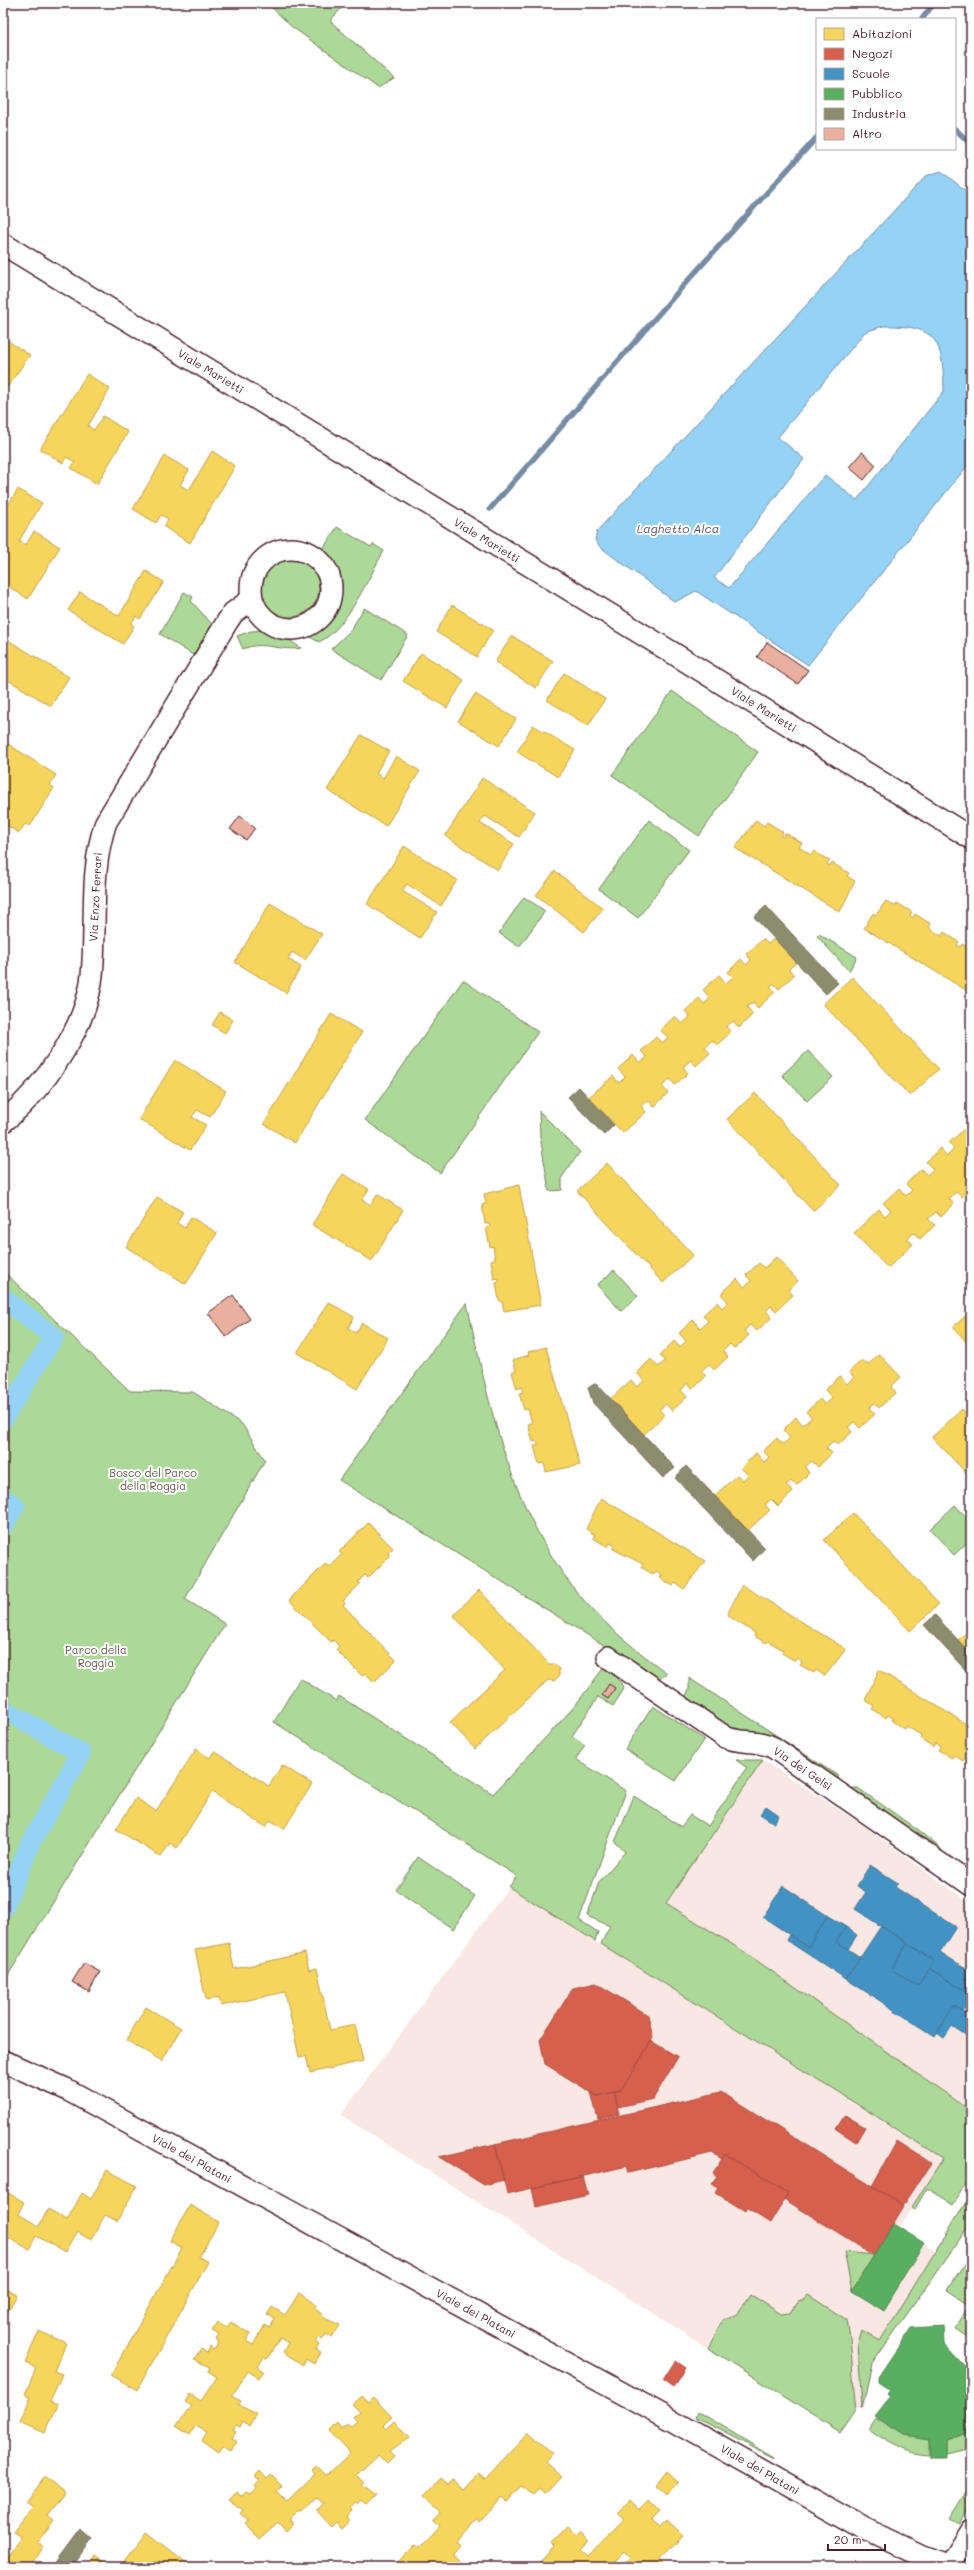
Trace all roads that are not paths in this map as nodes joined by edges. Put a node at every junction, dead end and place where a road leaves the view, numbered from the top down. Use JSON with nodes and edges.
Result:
{"nodes":[{"id":1,"x":3,"y":244,"type":"edge"},
{"id":2,"x":254,"y":604,"type":"dead end"},
{"id":3,"x":971,"y":838,"type":"edge"},
{"id":4,"x":3,"y":1122,"type":"edge"},
{"id":5,"x":608,"y":1656,"type":"dead end"},
{"id":6,"x":971,"y":1886,"type":"edge"},
{"id":7,"x":3,"y":2061,"type":"edge"},
{"id":8,"x":971,"y":2530,"type":"edge"},
{"id":9,"x":950,"y":2567,"type":"edge"}],
"edges":[{"from":1,"to":3,"type":"street","name":"Viale Marietti"},
{"from":2,"to":4,"type":"street","name":"Via Enzo Ferrari"},
{"from":5,"to":6,"type":"street","name":"Via dei Gelsi"},
{"from":7,"to":9,"type":"street","name":"Viale dei Platani"},
{"from":8,"to":9,"type":"street"}]}
